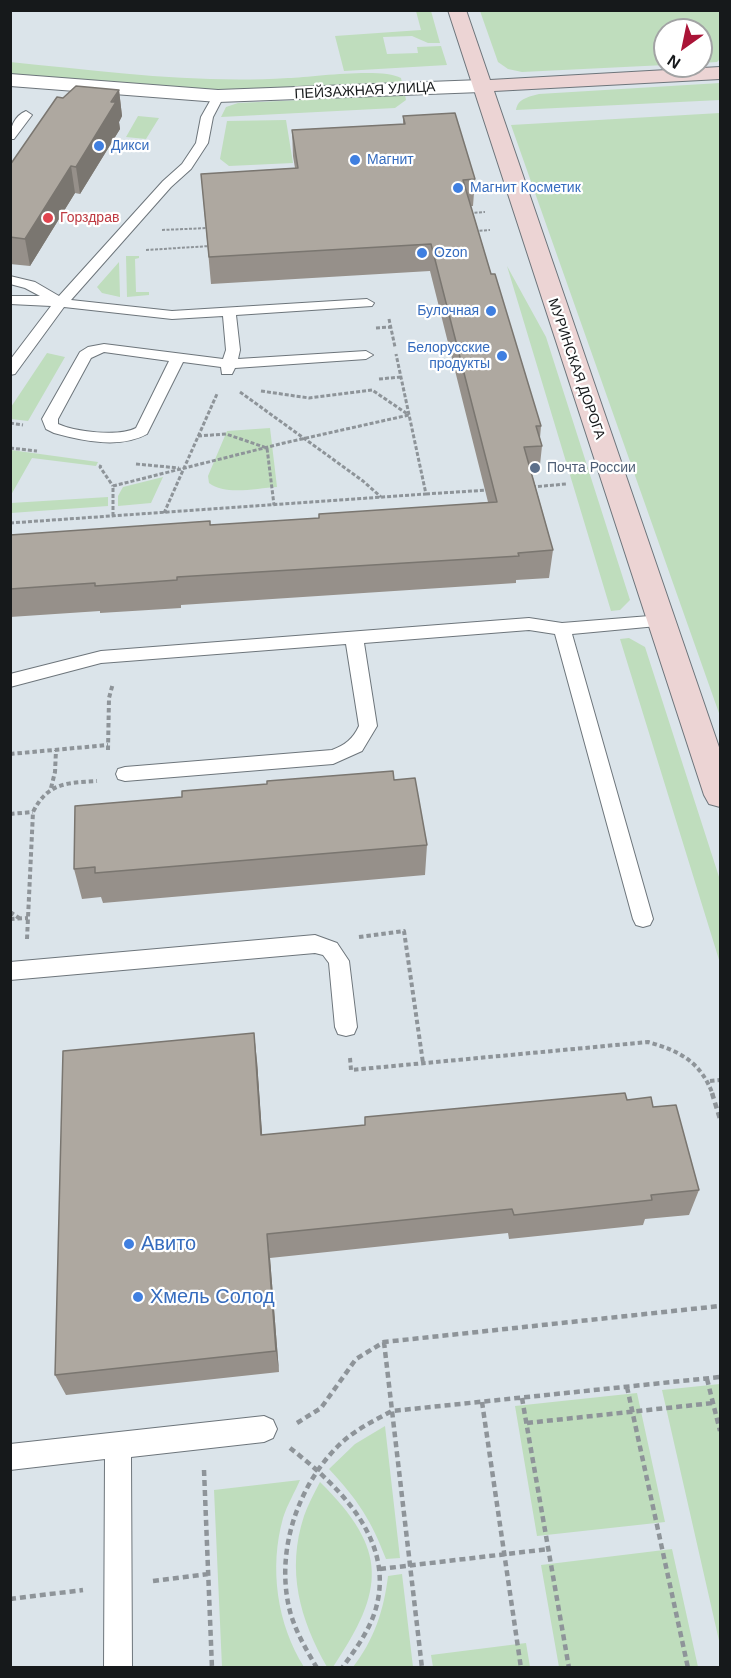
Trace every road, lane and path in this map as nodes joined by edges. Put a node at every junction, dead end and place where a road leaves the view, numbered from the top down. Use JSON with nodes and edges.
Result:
{"nodes":[{"id":1,"x":457,"y":10,"type":"edge"},
{"id":2,"x":720,"y":74,"type":"edge"},
{"id":3,"x":10,"y":80,"type":"edge"},
{"id":4,"x":481,"y":86,"type":"junction"},
{"id":5,"x":218,"y":96,"type":"junction"},
{"id":6,"x":26,"y":115,"type":"dead end"},
{"id":7,"x":10,"y":136,"type":"edge"},
{"id":8,"x":177,"y":174,"type":"junction"},
{"id":9,"x":196,"y":176,"type":"dead end"},
{"id":10,"x":484,"y":212,"type":"dead end"},
{"id":11,"x":462,"y":213,"type":"edge"},
{"id":12,"x":210,"y":228,"type":"edge"},
{"id":13,"x":490,"y":230,"type":"dead end"},
{"id":14,"x":123,"y":232,"type":"junction"},
{"id":15,"x":466,"y":232,"type":"edge"},
{"id":16,"x":218,"y":246,"type":"edge"},
{"id":17,"x":135,"y":250,"type":"dead end"},
{"id":18,"x":10,"y":280,"type":"edge"},
{"id":19,"x":10,"y":300,"type":"edge"},
{"id":20,"x":60,"y":302,"type":"junction"},
{"id":21,"x":367,"y":303,"type":"joint"},
{"id":22,"x":229,"y":311,"type":"junction"},
{"id":23,"x":366,"y":355,"type":"dead end"},
{"id":24,"x":178,"y":358,"type":"junction"},
{"id":25,"x":228,"y":368,"type":"junction"},
{"id":26,"x":10,"y":371,"type":"edge"},
{"id":27,"x":243,"y":389,"type":"dead end"},
{"id":28,"x":253,"y":390,"type":"dead end"},
{"id":29,"x":409,"y":415,"type":"junction"},
{"id":30,"x":10,"y":423,"type":"edge"},
{"id":31,"x":26,"y":425,"type":"dead end"},
{"id":32,"x":198,"y":436,"type":"junction"},
{"id":33,"x":304,"y":438,"type":"junction"},
{"id":34,"x":267,"y":448,"type":"junction"},
{"id":35,"x":103,"y":460,"type":"dead end"},
{"id":36,"x":183,"y":468,"type":"junction"},
{"id":37,"x":566,"y":484,"type":"dead end"},
{"id":38,"x":113,"y":486,"type":"junction"},
{"id":39,"x":531,"y":487,"type":"edge"},
{"id":40,"x":496,"y":489,"type":"edge"},
{"id":41,"x":426,"y":494,"type":"junction"},
{"id":42,"x":381,"y":497,"type":"junction"},
{"id":43,"x":274,"y":505,"type":"junction"},
{"id":44,"x":164,"y":513,"type":"junction"},
{"id":45,"x":113,"y":516,"type":"junction"},
{"id":46,"x":10,"y":523,"type":"edge"},
{"id":47,"x":662,"y":621,"type":"junction"},
{"id":48,"x":562,"y":629,"type":"junction"},
{"id":49,"x":354,"y":638,"type":"junction"},
{"id":50,"x":112,"y":656,"type":"junction"},
{"id":51,"x":10,"y":681,"type":"edge"},
{"id":52,"x":108,"y":745,"type":"junction"},
{"id":53,"x":56,"y":750,"type":"junction"},
{"id":54,"x":10,"y":754,"type":"edge"},
{"id":55,"x":117,"y":777,"type":"junction"},
{"id":56,"x":51,"y":788,"type":"junction"},
{"id":57,"x":720,"y":795,"type":"edge"},
{"id":58,"x":33,"y":812,"type":"junction"},
{"id":59,"x":10,"y":814,"type":"edge"},
{"id":60,"x":10,"y":912,"type":"edge"},
{"id":61,"x":20,"y":918,"type":"junction"},
{"id":62,"x":28,"y":918,"type":"junction"},
{"id":63,"x":10,"y":919,"type":"edge"},
{"id":64,"x":643,"y":919,"type":"dead end"},
{"id":65,"x":330,"y":949,"type":"junction"},
{"id":66,"x":18,"y":970,"type":"edge"},
{"id":67,"x":346,"y":1027,"type":"joint"},
{"id":68,"x":423,"y":1063,"type":"junction"},
{"id":69,"x":720,"y":1080,"type":"edge"},
{"id":70,"x":710,"y":1081,"type":"junction"},
{"id":71,"x":720,"y":1119,"type":"edge"},
{"id":72,"x":720,"y":1306,"type":"edge"},
{"id":73,"x":384,"y":1342,"type":"junction"},
{"id":74,"x":720,"y":1377,"type":"edge"},
{"id":75,"x":707,"y":1379,"type":"junction"},
{"id":76,"x":627,"y":1387,"type":"junction"},
{"id":77,"x":522,"y":1398,"type":"junction"},
{"id":78,"x":482,"y":1402,"type":"junction"},
{"id":79,"x":714,"y":1403,"type":"junction"},
{"id":80,"x":392,"y":1411,"type":"junction"},
{"id":81,"x":633,"y":1412,"type":"junction"},
{"id":82,"x":527,"y":1423,"type":"junction"},
{"id":83,"x":264,"y":1429,"type":"junction"},
{"id":84,"x":720,"y":1431,"type":"edge"},
{"id":85,"x":202,"y":1436,"type":"junction"},
{"id":86,"x":118,"y":1445,"type":"junction"},
{"id":87,"x":10,"y":1457,"type":"edge"},
{"id":88,"x":318,"y":1469,"type":"junction"},
{"id":89,"x":549,"y":1549,"type":"junction"},
{"id":90,"x":504,"y":1554,"type":"junction"},
{"id":91,"x":410,"y":1566,"type":"junction"},
{"id":92,"x":380,"y":1569,"type":"junction"},
{"id":93,"x":118,"y":1668,"type":"edge"},
{"id":94,"x":212,"y":1668,"type":"edge"},
{"id":95,"x":316,"y":1668,"type":"edge"},
{"id":96,"x":342,"y":1668,"type":"edge"},
{"id":97,"x":422,"y":1668,"type":"edge"},
{"id":98,"x":521,"y":1668,"type":"edge"},
{"id":99,"x":568,"y":1668,"type":"edge"},
{"id":100,"x":688,"y":1668,"type":"edge"}],
"edges":[{"from":1,"to":4,"type":"street","name":"МУРИНСКАЯ ДОРОГА"},
{"from":2,"to":4,"type":"street","name":"ПЕЙЗАЖНАЯ УЛИЦА"},
{"from":3,"to":5,"type":"street","name":"ПЕЙЗАЖНАЯ УЛИЦА"},
{"from":4,"to":5,"type":"street","name":"ПЕЙЗАЖНАЯ УЛИЦА"},
{"from":4,"to":47,"type":"street","name":"МУРИНСКАЯ ДОРОГА"},
{"from":5,"to":8,"type":"lane"},
{"from":6,"to":7,"type":"lane"},
{"from":8,"to":9,"type":"lane"},
{"from":8,"to":14,"type":"lane"},
{"from":10,"to":11,"type":"path"},
{"from":12,"to":14,"type":"path"},
{"from":13,"to":15,"type":"path"},
{"from":14,"to":20,"type":"lane"},
{"from":16,"to":17,"type":"path"},
{"from":18,"to":20,"type":"lane"},
{"from":19,"to":20,"type":"lane"},
{"from":20,"to":22,"type":"lane"},
{"from":20,"to":26,"type":"lane"},
{"from":21,"to":22,"type":"lane"},
{"from":21,"to":29,"type":"path"},
{"from":22,"to":25,"type":"lane"},
{"from":23,"to":25,"type":"lane"},
{"from":24,"to":24,"type":"lane"},
{"from":24,"to":25,"type":"lane"},
{"from":25,"to":32,"type":"path"},
{"from":27,"to":33,"type":"path"},
{"from":28,"to":29,"type":"path"},
{"from":29,"to":33,"type":"path"},
{"from":29,"to":41,"type":"path"},
{"from":30,"to":31,"type":"path"},
{"from":32,"to":34,"type":"path"},
{"from":32,"to":36,"type":"path"},
{"from":33,"to":34,"type":"path"},
{"from":33,"to":42,"type":"path"},
{"from":34,"to":36,"type":"path"},
{"from":34,"to":43,"type":"path"},
{"from":35,"to":38,"type":"path"},
{"from":36,"to":38,"type":"path"},
{"from":36,"to":44,"type":"path"},
{"from":37,"to":39,"type":"path"},
{"from":38,"to":45,"type":"path"},
{"from":40,"to":41,"type":"path"},
{"from":41,"to":42,"type":"path"},
{"from":42,"to":43,"type":"path"},
{"from":43,"to":44,"type":"path"},
{"from":44,"to":45,"type":"path"},
{"from":45,"to":46,"type":"path"},
{"from":47,"to":48,"type":"lane"},
{"from":47,"to":57,"type":"street","name":"МУРИНСКАЯ ДОРОГА"},
{"from":48,"to":49,"type":"lane"},
{"from":48,"to":64,"type":"lane"},
{"from":49,"to":50,"type":"lane"},
{"from":49,"to":55,"type":"lane"},
{"from":50,"to":51,"type":"lane"},
{"from":50,"to":52,"type":"path"},
{"from":52,"to":53,"type":"path"},
{"from":52,"to":55,"type":"path"},
{"from":53,"to":54,"type":"path"},
{"from":53,"to":56,"type":"path"},
{"from":55,"to":56,"type":"path"},
{"from":56,"to":58,"type":"path"},
{"from":58,"to":59,"type":"path"},
{"from":58,"to":62,"type":"path"},
{"from":60,"to":61,"type":"path"},
{"from":61,"to":62,"type":"path"},
{"from":61,"to":63,"type":"path"},
{"from":62,"to":66,"type":"path"},
{"from":65,"to":66,"type":"lane"},
{"from":65,"to":67,"type":"lane"},
{"from":65,"to":68,"type":"path"},
{"from":67,"to":68,"type":"path"},
{"from":68,"to":70,"type":"path"},
{"from":69,"to":70,"type":"path"},
{"from":70,"to":71,"type":"path"},
{"from":72,"to":73,"type":"path"},
{"from":73,"to":80,"type":"path"},
{"from":73,"to":83,"type":"path"},
{"from":74,"to":75,"type":"path"},
{"from":75,"to":76,"type":"path"},
{"from":75,"to":79,"type":"path"},
{"from":76,"to":77,"type":"path"},
{"from":76,"to":81,"type":"path"},
{"from":77,"to":78,"type":"path"},
{"from":77,"to":82,"type":"path"},
{"from":78,"to":80,"type":"path"},
{"from":78,"to":90,"type":"path"},
{"from":79,"to":81,"type":"path"},
{"from":79,"to":84,"type":"path"},
{"from":80,"to":88,"type":"path"},
{"from":80,"to":91,"type":"path"},
{"from":81,"to":82,"type":"path"},
{"from":81,"to":100,"type":"path"},
{"from":82,"to":89,"type":"path"},
{"from":83,"to":85,"type":"lane"},
{"from":83,"to":88,"type":"path"},
{"from":85,"to":86,"type":"lane"},
{"from":85,"to":94,"type":"path"},
{"from":86,"to":87,"type":"lane"},
{"from":86,"to":93,"type":"lane"},
{"from":88,"to":92,"type":"path"},
{"from":88,"to":95,"type":"path"},
{"from":89,"to":90,"type":"path"},
{"from":89,"to":99,"type":"path"},
{"from":90,"to":91,"type":"path"},
{"from":90,"to":98,"type":"path"},
{"from":91,"to":92,"type":"path"},
{"from":91,"to":97,"type":"path"},
{"from":92,"to":96,"type":"path"}]}
